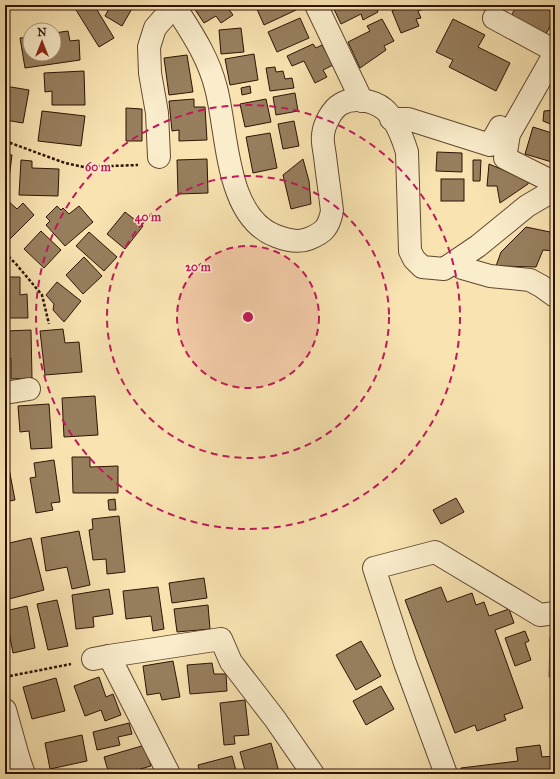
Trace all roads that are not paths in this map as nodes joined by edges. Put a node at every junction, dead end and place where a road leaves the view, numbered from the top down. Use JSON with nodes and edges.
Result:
{"nodes":[{"id":1,"x":174,"y":5,"type":"edge"},
{"id":2,"x":316,"y":5,"type":"edge"},
{"id":3,"x":494,"y":18,"type":"dead end"},
{"id":4,"x":555,"y":52,"type":"edge"},
{"id":5,"x":362,"y":101,"type":"junction"},
{"id":6,"x":391,"y":119,"type":"junction"},
{"id":7,"x":500,"y":127,"type":"dead end"},
{"id":8,"x":159,"y":157,"type":"road end"},
{"id":9,"x":555,"y":183,"type":"edge"},
{"id":10,"x":555,"y":192,"type":"edge"},
{"id":11,"x":457,"y":260,"type":"junction"},
{"id":12,"x":555,"y":296,"type":"edge"},
{"id":13,"x":29,"y":389,"type":"dead end"},
{"id":14,"x":5,"y":392,"type":"edge"},
{"id":15,"x":555,"y":613,"type":"edge"},
{"id":16,"x":5,"y":710,"type":"edge"},
{"id":17,"x":16,"y":766,"type":"edge"},
{"id":18,"x":169,"y":774,"type":"edge"},
{"id":19,"x":313,"y":774,"type":"edge"},
{"id":20,"x":446,"y":774,"type":"edge"}],
"edges":[{"from":1,"to":5,"type":"street"},
{"from":1,"to":8,"type":"street"},
{"from":2,"to":5,"type":"street"},
{"from":3,"to":4,"type":"street"},
{"from":4,"to":9,"type":"street"},
{"from":5,"to":6,"type":"street"},
{"from":6,"to":7,"type":"street"},
{"from":6,"to":11,"type":"street"},
{"from":10,"to":11,"type":"street"},
{"from":11,"to":12,"type":"street"},
{"from":13,"to":14,"type":"street"},
{"from":15,"to":20,"type":"street"},
{"from":16,"to":17,"type":"street"},
{"from":18,"to":19,"type":"street"}]}
